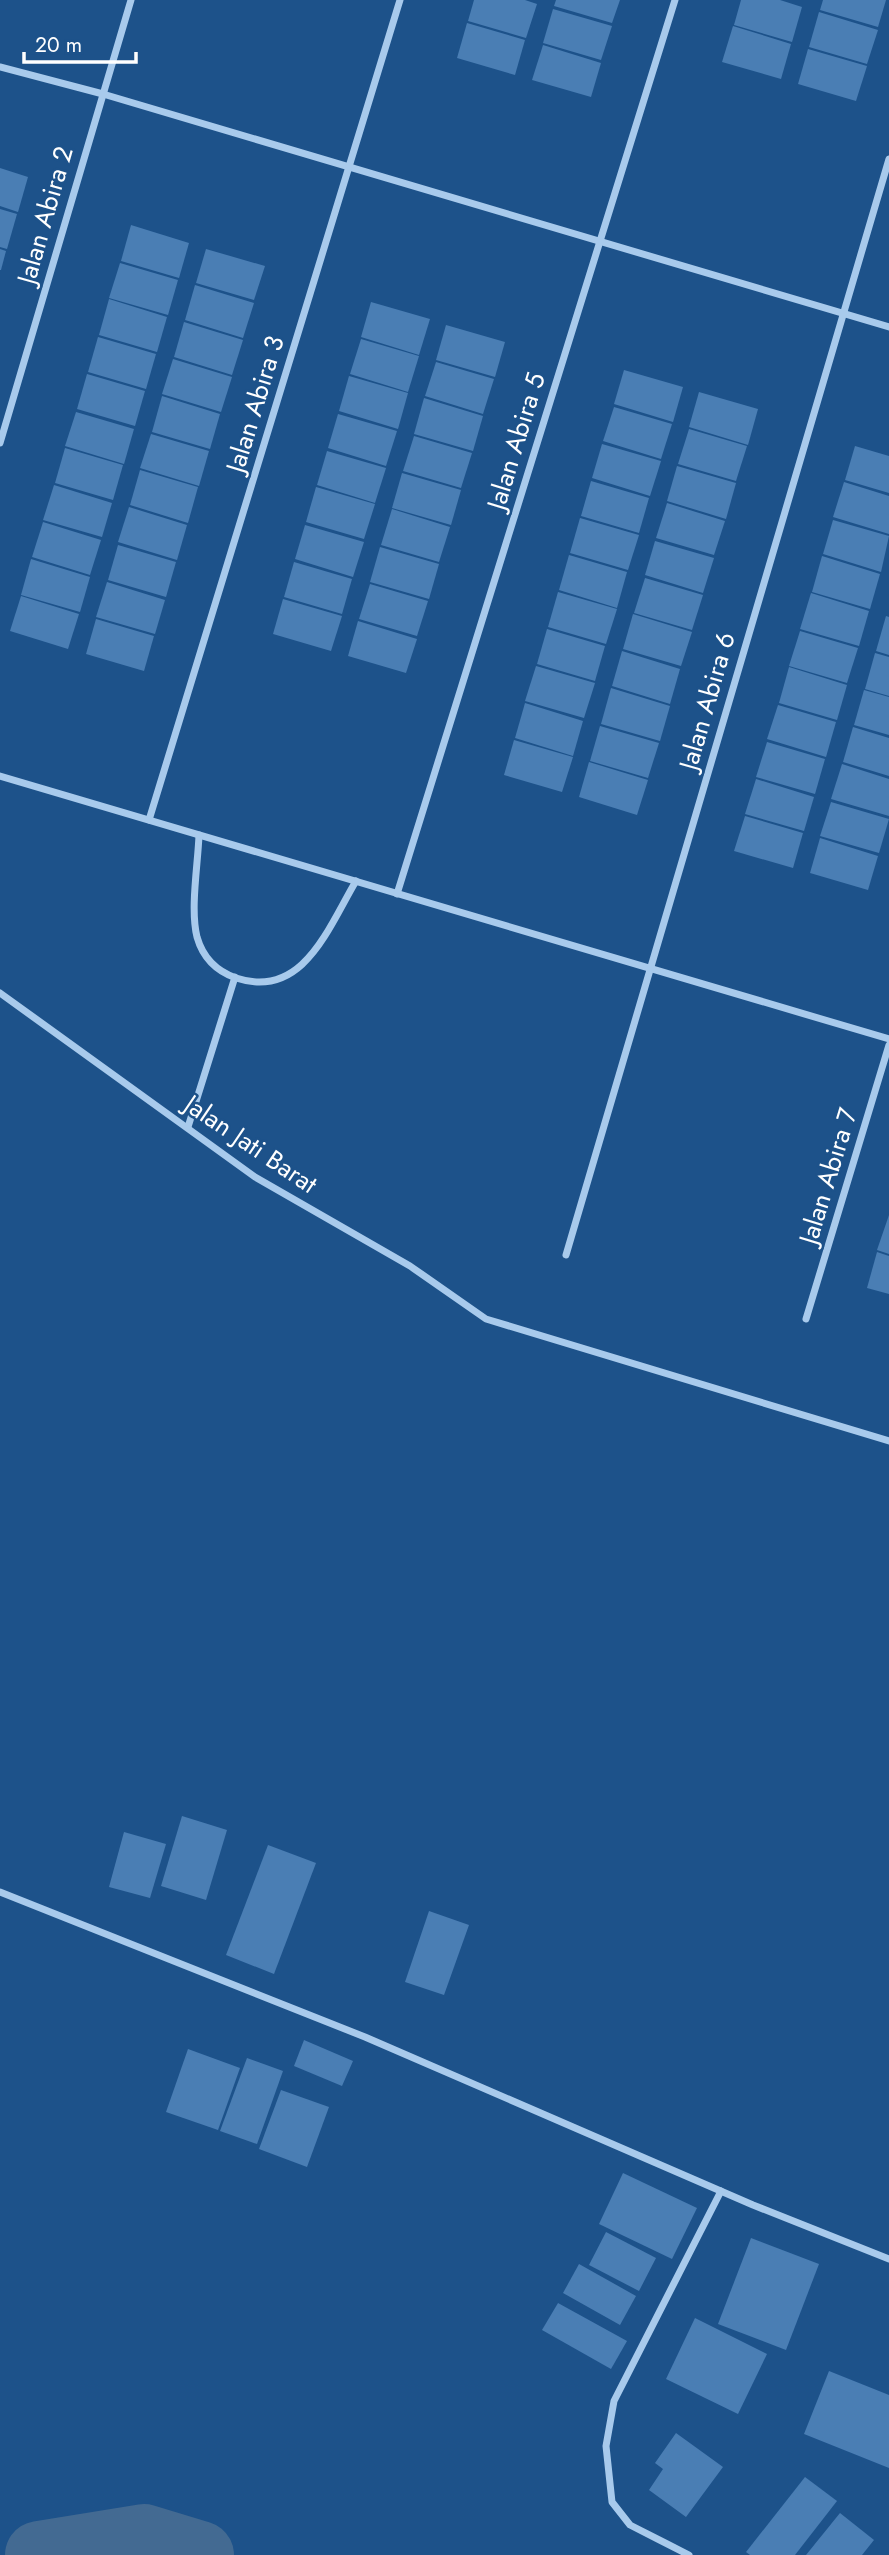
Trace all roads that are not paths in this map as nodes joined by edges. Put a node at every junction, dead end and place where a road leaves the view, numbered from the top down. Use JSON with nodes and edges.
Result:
{"nodes":[{"id":1,"x":131,"y":0,"type":"edge"},
{"id":2,"x":400,"y":0,"type":"edge"},
{"id":3,"x":674,"y":0,"type":"edge"},
{"id":4,"x":0,"y":67,"type":"edge"},
{"id":5,"x":103,"y":94,"type":"junction"},
{"id":6,"x":889,"y":159,"type":"edge"},
{"id":7,"x":349,"y":167,"type":"junction"},
{"id":8,"x":600,"y":242,"type":"junction"},
{"id":9,"x":844,"y":314,"type":"junction"},
{"id":10,"x":889,"y":327,"type":"edge"},
{"id":11,"x":0,"y":443,"type":"edge"},
{"id":12,"x":0,"y":776,"type":"edge"},
{"id":13,"x":149,"y":820,"type":"junction"},
{"id":14,"x":199,"y":835,"type":"junction"},
{"id":15,"x":356,"y":881,"type":"junction"},
{"id":16,"x":397,"y":894,"type":"junction"},
{"id":17,"x":650,"y":968,"type":"junction"},
{"id":18,"x":235,"y":977,"type":"junction"},
{"id":19,"x":0,"y":993,"type":"edge"},
{"id":20,"x":889,"y":1039,"type":"edge"},
{"id":21,"x":889,"y":1045,"type":"edge"},
{"id":22,"x":188,"y":1128,"type":"junction"},
{"id":23,"x":566,"y":1255,"type":"dead end"},
{"id":24,"x":806,"y":1319,"type":"dead end"},
{"id":25,"x":889,"y":1441,"type":"edge"},
{"id":26,"x":0,"y":1892,"type":"edge"},
{"id":27,"x":721,"y":2190,"type":"junction"},
{"id":28,"x":889,"y":2259,"type":"edge"},
{"id":29,"x":689,"y":2555,"type":"edge"}],
"edges":[{"from":1,"to":5,"type":"street","name":"Jalan Abira 2"},
{"from":2,"to":7,"type":"street","name":"Jalan Abira 3"},
{"from":3,"to":8,"type":"street","name":"Jalan Abira 5"},
{"from":4,"to":5,"type":"street"},
{"from":5,"to":7,"type":"street"},
{"from":5,"to":11,"type":"street","name":"Jalan Abira 2"},
{"from":6,"to":9,"type":"street","name":"Jalan Abira 6"},
{"from":7,"to":8,"type":"street"},
{"from":7,"to":13,"type":"street","name":"Jalan Abira 3"},
{"from":8,"to":9,"type":"street"},
{"from":8,"to":16,"type":"street","name":"Jalan Abira 5"},
{"from":9,"to":10,"type":"street"},
{"from":9,"to":17,"type":"street","name":"Jalan Abira 6"},
{"from":12,"to":13,"type":"street"},
{"from":13,"to":14,"type":"street"},
{"from":14,"to":15,"type":"street"},
{"from":14,"to":18,"type":"street"},
{"from":15,"to":16,"type":"street"},
{"from":15,"to":18,"type":"street"},
{"from":16,"to":17,"type":"street"},
{"from":17,"to":20,"type":"street"},
{"from":17,"to":23,"type":"street","name":"Jalan Abira 6"},
{"from":18,"to":22,"type":"street"},
{"from":19,"to":22,"type":"street","name":"Jalan Jati Barat"},
{"from":21,"to":24,"type":"street","name":"Jalan Abira 7"},
{"from":22,"to":25,"type":"street","name":"Jalan Jati Barat"},
{"from":26,"to":27,"type":"street"},
{"from":27,"to":28,"type":"street"},
{"from":27,"to":29,"type":"street"}]}
